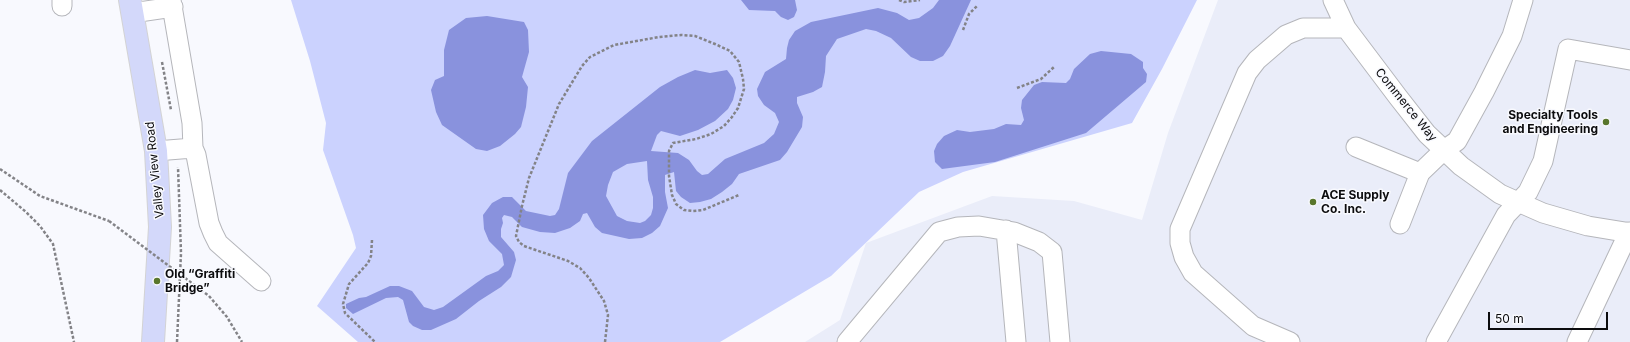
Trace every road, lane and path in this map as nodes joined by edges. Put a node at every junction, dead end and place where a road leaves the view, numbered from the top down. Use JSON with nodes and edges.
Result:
{"nodes":[{"id":1,"x":899,"y":0,"type":"edge"},
{"id":2,"x":920,"y":0,"type":"edge"},
{"id":3,"x":1333,"y":0,"type":"edge"},
{"id":4,"x":1523,"y":0,"type":"edge"},
{"id":5,"x":172,"y":3,"type":"edge"},
{"id":6,"x":976,"y":6,"type":"dead end"},
{"id":7,"x":131,"y":7,"type":"edge"},
{"id":8,"x":1346,"y":28,"type":"junction"},
{"id":9,"x":963,"y":30,"type":"dead end"},
{"id":10,"x":1630,"y":60,"type":"edge"},
{"id":11,"x":1054,"y":67,"type":"dead end"},
{"id":12,"x":1017,"y":88,"type":"dead end"},
{"id":13,"x":1356,"y":147,"type":"dead end"},
{"id":14,"x":193,"y":148,"type":"junction"},
{"id":15,"x":1444,"y":150,"type":"junction"},
{"id":16,"x":156,"y":151,"type":"junction"},
{"id":17,"x":0,"y":169,"type":"edge"},
{"id":18,"x":1420,"y":173,"type":"junction"},
{"id":19,"x":0,"y":190,"type":"edge"},
{"id":20,"x":739,"y":195,"type":"dead end"},
{"id":21,"x":1517,"y":203,"type":"junction"},
{"id":22,"x":1400,"y":224,"type":"dead end"},
{"id":23,"x":1006,"y":230,"type":"junction"},
{"id":24,"x":1629,"y":232,"type":"edge"},
{"id":25,"x":372,"y":240,"type":"dead end"},
{"id":26,"x":261,"y":282,"type":"dead end"},
{"id":27,"x":74,"y":342,"type":"edge"},
{"id":28,"x":153,"y":342,"type":"edge"},
{"id":29,"x":242,"y":342,"type":"edge"},
{"id":30,"x":375,"y":342,"type":"edge"},
{"id":31,"x":605,"y":342,"type":"edge"},
{"id":32,"x":847,"y":342,"type":"edge"},
{"id":33,"x":1016,"y":342,"type":"edge"},
{"id":34,"x":1060,"y":342,"type":"edge"},
{"id":35,"x":1290,"y":342,"type":"edge"},
{"id":36,"x":1436,"y":342,"type":"edge"},
{"id":37,"x":1577,"y":342,"type":"edge"}],
"edges":[{"from":1,"to":2,"type":"path"},
{"from":3,"to":8,"type":"street","name":"Commerce Way"},
{"from":4,"to":15,"type":"street"},
{"from":5,"to":7,"type":"street"},
{"from":5,"to":14,"type":"street"},
{"from":6,"to":9,"type":"path"},
{"from":7,"to":16,"type":"main road","name":"Valley View Road"},
{"from":8,"to":15,"type":"street","name":"Commerce Way"},
{"from":8,"to":35,"type":"street"},
{"from":10,"to":21,"type":"street"},
{"from":11,"to":12,"type":"path"},
{"from":13,"to":18,"type":"street"},
{"from":14,"to":16,"type":"street"},
{"from":14,"to":26,"type":"street"},
{"from":15,"to":18,"type":"street"},
{"from":15,"to":21,"type":"street","name":"Commerce Way"},
{"from":16,"to":28,"type":"main road","name":"Valley View Road"},
{"from":17,"to":29,"type":"path","bridge":true},
{"from":18,"to":22,"type":"street"},
{"from":19,"to":27,"type":"path"},
{"from":20,"to":31,"type":"path"},
{"from":21,"to":24,"type":"street","name":"Commerce Way"},
{"from":21,"to":36,"type":"street"},
{"from":23,"to":32,"type":"street"},
{"from":23,"to":33,"type":"street"},
{"from":23,"to":34,"type":"street"},
{"from":24,"to":37,"type":"street"},
{"from":25,"to":30,"type":"path"}]}
